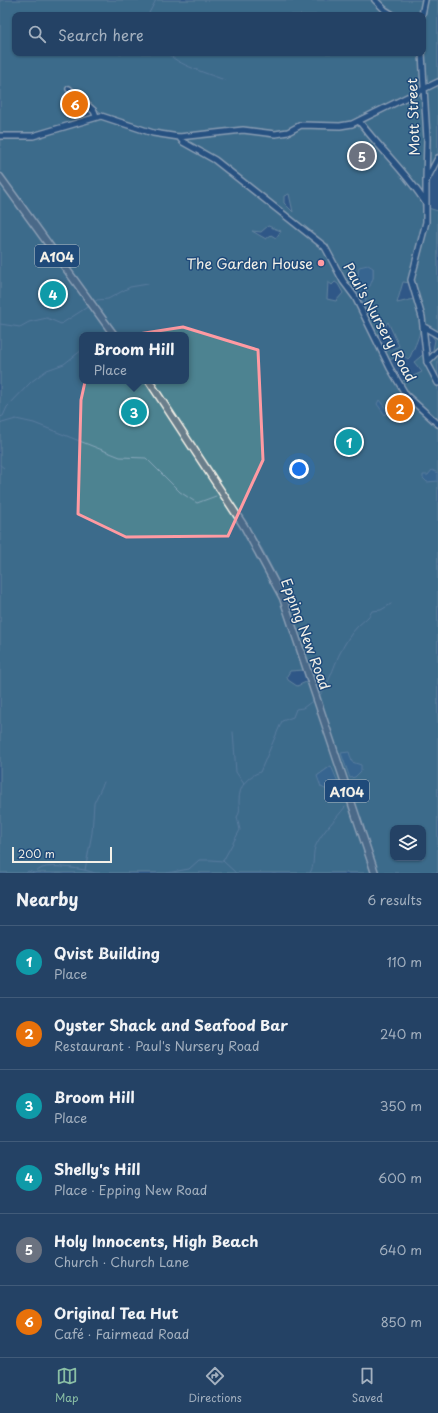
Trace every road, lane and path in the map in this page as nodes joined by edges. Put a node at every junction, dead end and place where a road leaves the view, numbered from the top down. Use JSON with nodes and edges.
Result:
{"nodes":[{"id":1,"x":375,"y":0,"type":"edge"},
{"id":2,"x":425,"y":0,"type":"edge"},
{"id":3,"x":388,"y":12,"type":"edge"},
{"id":4,"x":423,"y":12,"type":"edge"},
{"id":5,"x":422,"y":56,"type":"edge"},
{"id":6,"x":438,"y":82,"type":"edge"},
{"id":7,"x":69,"y":89,"type":"dead end"},
{"id":8,"x":423,"y":90,"type":"junction"},
{"id":9,"x":96,"y":116,"type":"junction"},
{"id":10,"x":359,"y":121,"type":"junction"},
{"id":11,"x":0,"y":136,"type":"edge"},
{"id":12,"x":179,"y":137,"type":"junction"},
{"id":13,"x":438,"y":158,"type":"edge"},
{"id":14,"x":0,"y":177,"type":"edge"},
{"id":15,"x":426,"y":181,"type":"junction"},
{"id":16,"x":425,"y":202,"type":"junction"},
{"id":17,"x":424,"y":327,"type":"junction"},
{"id":18,"x":112,"y":332,"type":"edge"},
{"id":19,"x":438,"y":335,"type":"edge"},
{"id":20,"x":438,"y":351,"type":"edge"},
{"id":21,"x":427,"y":362,"type":"junction"},
{"id":22,"x":438,"y":383,"type":"edge"},
{"id":23,"x":151,"y":384,"type":"edge"},
{"id":24,"x":438,"y":424,"type":"edge"},
{"id":25,"x":375,"y":873,"type":"edge"}],
"edges":[{"from":1,"to":3,"type":"street"},
{"from":2,"to":4,"type":"street"},
{"from":5,"to":8,"type":"street","name":"Mott Street"},
{"from":6,"to":8,"type":"street"},
{"from":7,"to":9,"type":"street"},
{"from":8,"to":10,"type":"street"},
{"from":8,"to":15,"type":"street","name":"Mott Street"},
{"from":9,"to":11,"type":"street"},
{"from":9,"to":12,"type":"street"},
{"from":10,"to":12,"type":"street"},
{"from":10,"to":16,"type":"street"},
{"from":12,"to":24,"type":"street","name":"Paul's Nursery Road"},
{"from":13,"to":15,"type":"street"},
{"from":14,"to":18,"type":"main road","number":"A104"},
{"from":15,"to":16,"type":"street","name":"Mott Street"},
{"from":16,"to":17,"type":"street","name":"Mott Street"},
{"from":17,"to":19,"type":"street"},
{"from":17,"to":21,"type":"street","name":"Mott Street"},
{"from":20,"to":21,"type":"street"},
{"from":21,"to":22,"type":"street"},
{"from":23,"to":25,"type":"main road","name":"Epping New Road","number":"A104"}]}
